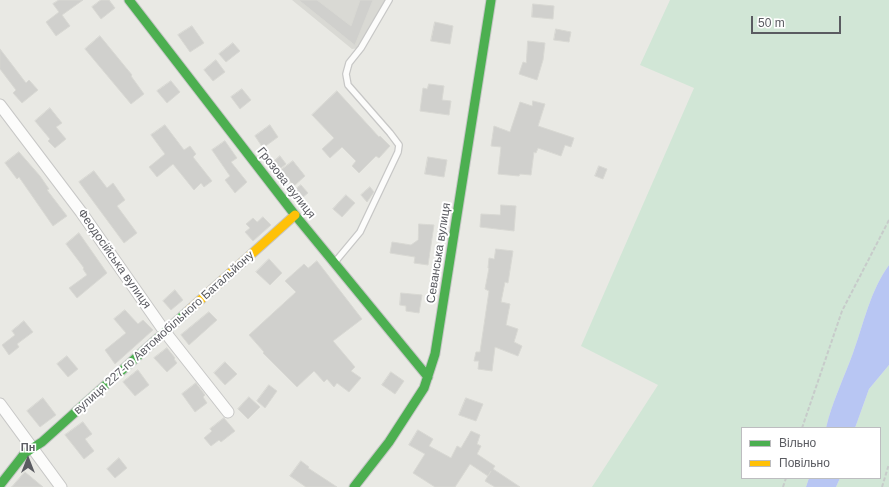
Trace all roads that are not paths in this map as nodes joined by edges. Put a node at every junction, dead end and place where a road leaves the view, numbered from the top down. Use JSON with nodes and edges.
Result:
{"nodes":[{"id":1,"x":129,"y":0,"type":"edge"},
{"id":2,"x":389,"y":0,"type":"edge"},
{"id":3,"x":491,"y":0,"type":"edge"},
{"id":4,"x":0,"y":105,"type":"edge"},
{"id":5,"x":295,"y":215,"type":"junction"},
{"id":6,"x":334,"y":263,"type":"junction"},
{"id":7,"x":165,"y":332,"type":"junction"},
{"id":8,"x":428,"y":377,"type":"junction"},
{"id":9,"x":0,"y":404,"type":"edge"},
{"id":10,"x":228,"y":412,"type":"dead end"},
{"id":11,"x":32,"y":449,"type":"junction"},
{"id":12,"x":0,"y":485,"type":"edge"},
{"id":13,"x":60,"y":487,"type":"edge"},
{"id":14,"x":354,"y":487,"type":"edge"}],
"edges":[{"from":1,"to":5,"type":"street","name":"Грозова вулиця"},
{"from":2,"to":6,"type":"lane"},
{"from":3,"to":8,"type":"street","name":"Севанська вулиця"},
{"from":4,"to":7,"type":"street","name":"Феодосійська вулиця"},
{"from":5,"to":6,"type":"street","name":"Грозова вулиця"},
{"from":5,"to":7,"type":"street","name":"вулиця 227-го Автомобільного Батальйону"},
{"from":6,"to":8,"type":"street","name":"Грозова вулиця"},
{"from":7,"to":10,"type":"street","name":"Феодосійська вулиця"},
{"from":7,"to":11,"type":"street","name":"вулиця 227-го Автомобільного Батальйону"},
{"from":8,"to":14,"type":"street","name":"Севанська вулиця"},
{"from":9,"to":11,"type":"street"},
{"from":11,"to":12,"type":"street","name":"вулиця 227-го Автомобільного Батальйону"},
{"from":11,"to":13,"type":"street"}]}
